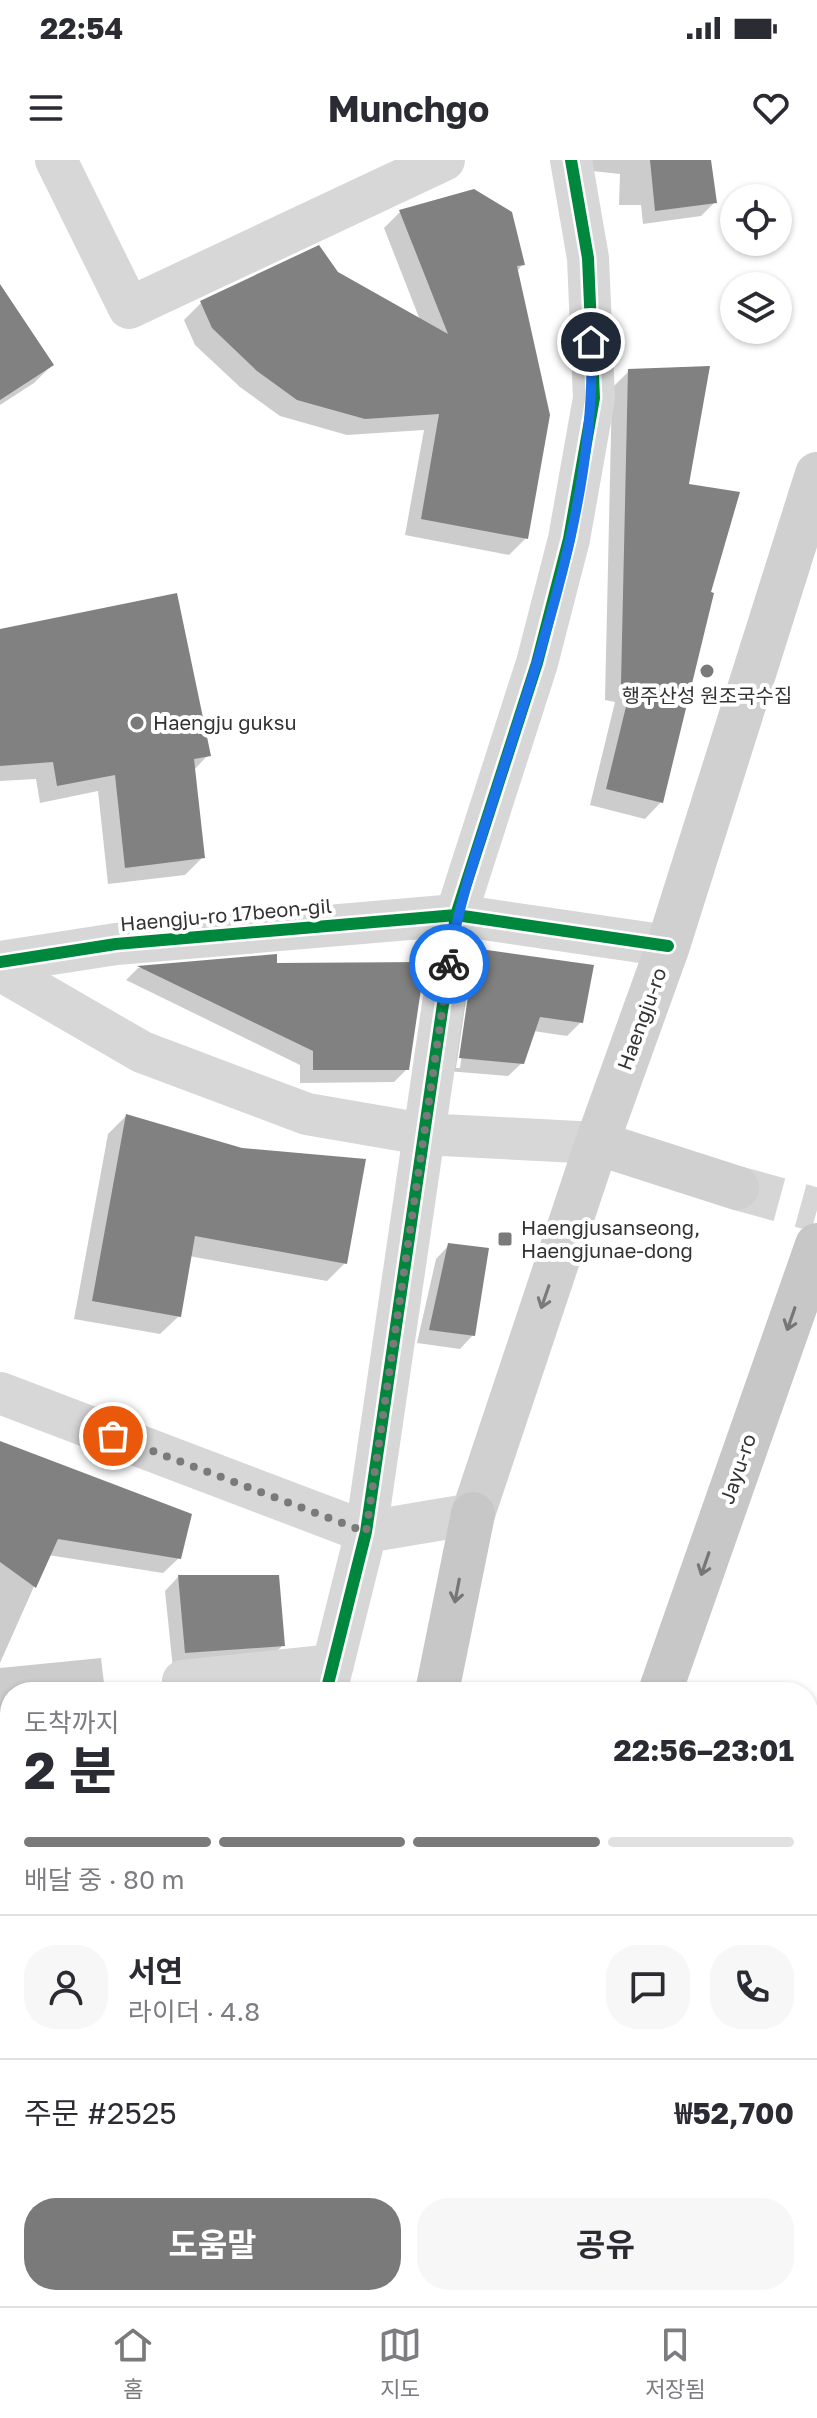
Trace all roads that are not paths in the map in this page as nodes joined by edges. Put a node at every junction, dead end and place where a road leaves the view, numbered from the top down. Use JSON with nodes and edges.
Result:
{"nodes":[{"id":1,"x":56,"y":160,"type":"edge"},
{"id":2,"x":444,"y":160,"type":"edge"},
{"id":3,"x":571,"y":160,"type":"edge"},
{"id":4,"x":817,"y":474,"type":"edge"},
{"id":5,"x":456,"y":915,"type":"junction"},
{"id":6,"x":668,"y":946,"type":"junction"},
{"id":7,"x":0,"y":962,"type":"edge"},
{"id":8,"x":0,"y":970,"type":"edge"},
{"id":9,"x":423,"y":1134,"type":"junction"},
{"id":10,"x":597,"y":1143,"type":"junction"},
{"id":11,"x":737,"y":1188,"type":"tunnel mouth"},
{"id":12,"x":817,"y":1245,"type":"edge"},
{"id":13,"x":0,"y":1393,"type":"edge"},
{"id":14,"x":473,"y":1514,"type":"junction"},
{"id":15,"x":366,"y":1532,"type":"junction"},
{"id":16,"x":329,"y":1678,"type":"edge"},
{"id":17,"x":183,"y":1681,"type":"dead end"},
{"id":18,"x":439,"y":1682,"type":"edge"},
{"id":19,"x":664,"y":1682,"type":"edge"}],
"edges":[{"from":1,"to":2,"type":"street"},
{"from":3,"to":5,"type":"street"},
{"from":4,"to":6,"type":"main road","name":"Haengju-ro"},
{"from":5,"to":6,"type":"street","name":"Haengju-ro 17beon-gil"},
{"from":5,"to":7,"type":"street","name":"Haengju-ro 17beon-gil"},
{"from":5,"to":9,"type":"street"},
{"from":6,"to":10,"type":"main road","name":"Haengju-ro"},
{"from":8,"to":9,"type":"street"},
{"from":9,"to":10,"type":"street"},
{"from":9,"to":15,"type":"street"},
{"from":10,"to":11,"type":"main road"},
{"from":10,"to":14,"type":"main road","name":"Haengju-ro","one_way":true},
{"from":12,"to":19,"type":"highway","name":"Jayu-ro","one_way":true},
{"from":13,"to":15,"type":"street"},
{"from":14,"to":15,"type":"street"},
{"from":14,"to":18,"type":"highway","one_way":true},
{"from":15,"to":16,"type":"street"},
{"from":16,"to":17,"type":"street"}]}
